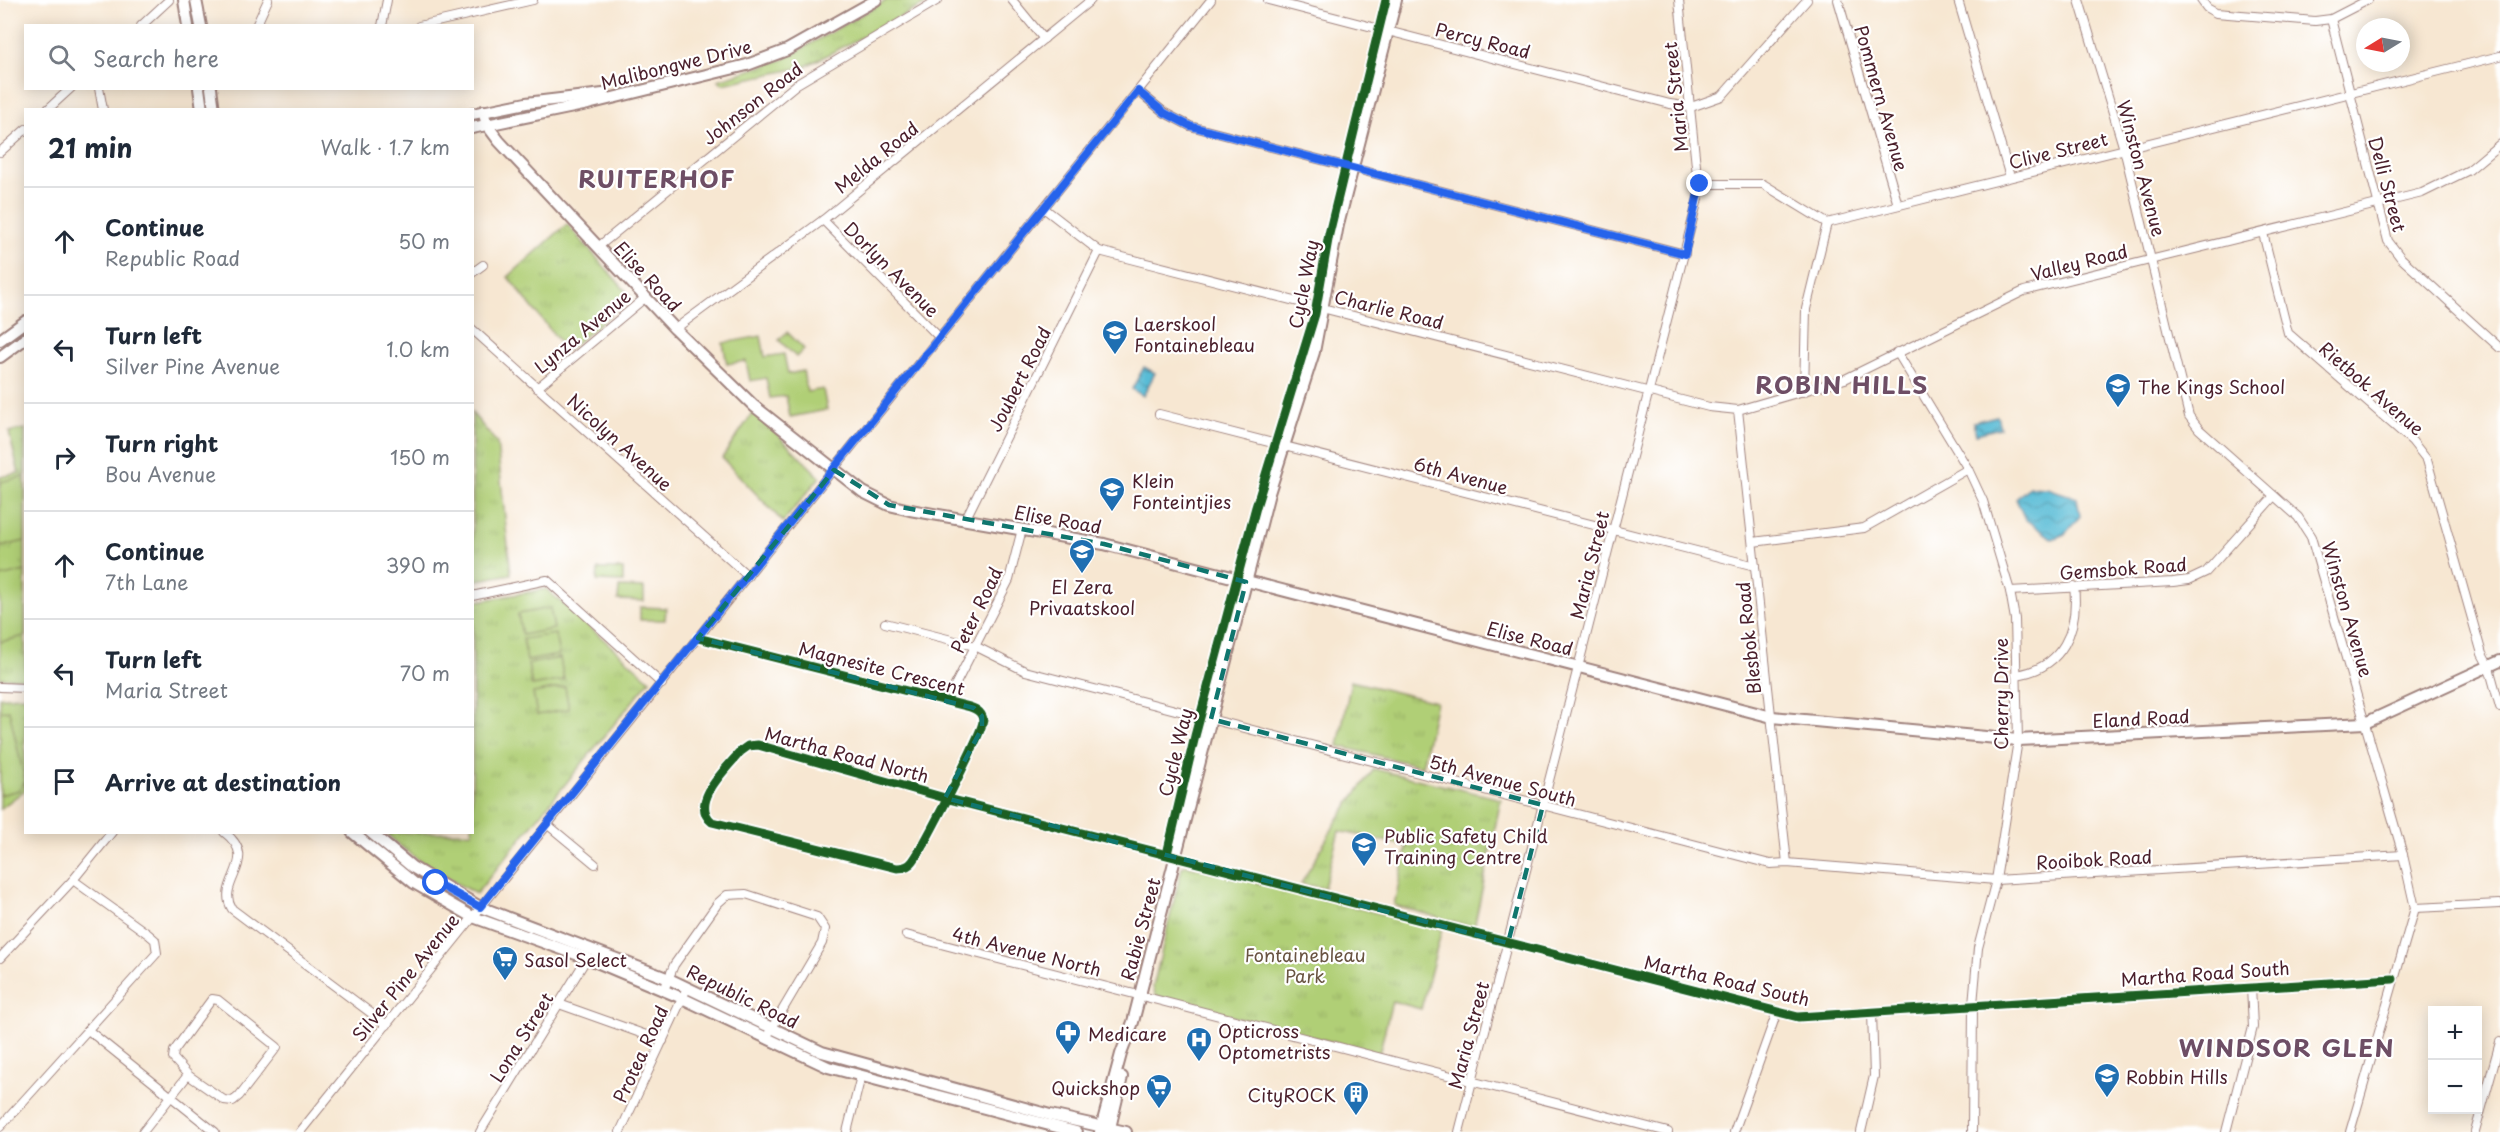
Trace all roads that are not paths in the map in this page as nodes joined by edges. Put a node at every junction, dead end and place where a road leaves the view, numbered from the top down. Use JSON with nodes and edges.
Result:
{"nodes":[{"id":1,"x":169,"y":0,"type":"edge"},
{"id":2,"x":184,"y":0,"type":"edge"},
{"id":3,"x":196,"y":0,"type":"edge"},
{"id":4,"x":268,"y":0,"type":"edge"},
{"id":5,"x":387,"y":0,"type":"edge"},
{"id":6,"x":533,"y":0,"type":"edge"},
{"id":7,"x":869,"y":0,"type":"edge"},
{"id":8,"x":876,"y":0,"type":"edge"},
{"id":9,"x":938,"y":0,"type":"edge"},
{"id":10,"x":1012,"y":0,"type":"edge"},
{"id":11,"x":1091,"y":0,"type":"edge"},
{"id":12,"x":1211,"y":0,"type":"edge"},
{"id":13,"x":1268,"y":0,"type":"edge"},
{"id":14,"x":1396,"y":0,"type":"edge"},
{"id":15,"x":1679,"y":0,"type":"edge"},
{"id":16,"x":1808,"y":0,"type":"edge"},
{"id":17,"x":1838,"y":0,"type":"edge"},
{"id":18,"x":1958,"y":0,"type":"edge"},
{"id":19,"x":2079,"y":0,"type":"edge"},
{"id":20,"x":2200,"y":0,"type":"edge"},
{"id":21,"x":2368,"y":0,"type":"edge"},
{"id":22,"x":2331,"y":19,"type":"junction"},
{"id":23,"x":143,"y":24,"type":"edge"},
{"id":24,"x":188,"y":24,"type":"edge"},
{"id":25,"x":201,"y":24,"type":"edge"},
{"id":26,"x":257,"y":24,"type":"edge"},
{"id":27,"x":382,"y":24,"type":"edge"},
{"id":28,"x":428,"y":24,"type":"edge"},
{"id":29,"x":1388,"y":31,"type":"junction"},
{"id":30,"x":1044,"y":39,"type":"junction"},
{"id":31,"x":2500,"y":56,"type":"edge"},
{"id":32,"x":69,"y":90,"type":"edge"},
{"id":33,"x":99,"y":90,"type":"edge"},
{"id":34,"x":199,"y":90,"type":"edge"},
{"id":35,"x":211,"y":90,"type":"edge"},
{"id":36,"x":1138,"y":91,"type":"junction"},
{"id":37,"x":2349,"y":94,"type":"junction"},
{"id":38,"x":1691,"y":107,"type":"junction"},
{"id":39,"x":49,"y":108,"type":"edge"},
{"id":40,"x":103,"y":108,"type":"edge"},
{"id":41,"x":202,"y":108,"type":"edge"},
{"id":42,"x":214,"y":108,"type":"edge"},
{"id":43,"x":478,"y":112,"type":"edge"},
{"id":44,"x":487,"y":125,"type":"junction"},
{"id":45,"x":474,"y":128,"type":"edge"},
{"id":46,"x":24,"y":131,"type":"edge"},
{"id":47,"x":2500,"y":144,"type":"edge"},
{"id":48,"x":2124,"y":149,"type":"junction"},
{"id":49,"x":0,"y":152,"type":"edge"},
{"id":50,"x":1353,"y":169,"type":"junction"},
{"id":51,"x":2010,"y":177,"type":"junction"},
{"id":52,"x":1700,"y":184,"type":"junction"},
{"id":53,"x":1898,"y":205,"type":"junction"},
{"id":54,"x":2377,"y":205,"type":"junction"},
{"id":55,"x":1045,"y":209,"type":"junction"},
{"id":56,"x":823,"y":220,"type":"junction"},
{"id":57,"x":1827,"y":223,"type":"junction"},
{"id":58,"x":2264,"y":233,"type":"junction"},
{"id":59,"x":598,"y":247,"type":"junction"},
{"id":60,"x":1099,"y":251,"type":"junction"},
{"id":61,"x":1685,"y":254,"type":"junction"},
{"id":62,"x":2150,"y":261,"type":"junction"},
{"id":63,"x":483,"y":265,"type":"dead end"},
{"id":64,"x":474,"y":272,"type":"edge"},
{"id":65,"x":646,"y":297,"type":"junction"},
{"id":66,"x":1324,"y":308,"type":"junction"},
{"id":67,"x":24,"y":322,"type":"edge"},
{"id":68,"x":675,"y":329,"type":"junction"},
{"id":69,"x":474,"y":331,"type":"edge"},
{"id":70,"x":940,"y":338,"type":"junction"},
{"id":71,"x":24,"y":339,"type":"edge"},
{"id":72,"x":0,"y":340,"type":"edge"},
{"id":73,"x":2500,"y":347,"type":"edge"},
{"id":74,"x":1897,"y":352,"type":"junction"},
{"id":75,"x":0,"y":357,"type":"edge"},
{"id":76,"x":537,"y":388,"type":"junction"},
{"id":77,"x":1650,"y":392,"type":"junction"},
{"id":78,"x":1804,"y":392,"type":"junction"},
{"id":79,"x":1738,"y":410,"type":"junction"},
{"id":80,"x":1159,"y":414,"type":"dead end"},
{"id":81,"x":1285,"y":445,"type":"junction"},
{"id":82,"x":1968,"y":469,"type":"junction"},
{"id":83,"x":834,"y":470,"type":"junction"},
{"id":84,"x":2274,"y":496,"type":"junction"},
{"id":85,"x":965,"y":520,"type":"junction"},
{"id":86,"x":1022,"y":529,"type":"junction"},
{"id":87,"x":1614,"y":531,"type":"junction"},
{"id":88,"x":1753,"y":542,"type":"junction"},
{"id":89,"x":1755,"y":566,"type":"junction"},
{"id":90,"x":748,"y":576,"type":"junction"},
{"id":91,"x":1246,"y":582,"type":"junction"},
{"id":92,"x":2074,"y":586,"type":"junction"},
{"id":93,"x":2010,"y":591,"type":"junction"},
{"id":94,"x":474,"y":596,"type":"edge"},
{"id":95,"x":885,"y":623,"type":"dead end"},
{"id":96,"x":698,"y":638,"type":"junction"},
{"id":97,"x":975,"y":646,"type":"junction"},
{"id":98,"x":2500,"y":661,"type":"edge"},
{"id":99,"x":2489,"y":667,"type":"junction"},
{"id":100,"x":1578,"y":668,"type":"junction"},
{"id":101,"x":2016,"y":675,"type":"junction"},
{"id":102,"x":662,"y":684,"type":"junction"},
{"id":103,"x":0,"y":687,"type":"edge"},
{"id":104,"x":24,"y":688,"type":"edge"},
{"id":105,"x":947,"y":701,"type":"junction"},
{"id":106,"x":2500,"y":707,"type":"edge"},
{"id":107,"x":1772,"y":717,"type":"junction"},
{"id":108,"x":1211,"y":720,"type":"junction"},
{"id":109,"x":2365,"y":723,"type":"junction"},
{"id":110,"x":2018,"y":740,"type":"junction"},
{"id":111,"x":705,"y":797,"type":"joint"},
{"id":112,"x":945,"y":798,"type":"junction"},
{"id":113,"x":1543,"y":805,"type":"junction"},
{"id":114,"x":548,"y":825,"type":"junction"},
{"id":115,"x":110,"y":834,"type":"edge"},
{"id":116,"x":226,"y":834,"type":"edge"},
{"id":117,"x":354,"y":834,"type":"edge"},
{"id":118,"x":372,"y":834,"type":"edge"},
{"id":119,"x":2403,"y":855,"type":"junction"},
{"id":120,"x":1176,"y":856,"type":"junction"},
{"id":121,"x":1787,"y":863,"type":"junction"},
{"id":122,"x":596,"y":864,"type":"dead end"},
{"id":123,"x":73,"y":880,"type":"junction"},
{"id":124,"x":1996,"y":880,"type":"junction"},
{"id":125,"x":2500,"y":904,"type":"edge"},
{"id":126,"x":480,"y":907,"type":"junction"},
{"id":127,"x":2415,"y":908,"type":"junction"},
{"id":128,"x":473,"y":917,"type":"junction"},
{"id":129,"x":906,"y":935,"type":"dead end"},
{"id":130,"x":1508,"y":943,"type":"junction"},
{"id":131,"x":0,"y":958,"type":"edge"},
{"id":132,"x":587,"y":958,"type":"junction"},
{"id":133,"x":669,"y":979,"type":"junction"},
{"id":134,"x":2393,"y":979,"type":"junction"},
{"id":135,"x":2251,"y":987,"type":"junction"},
{"id":136,"x":664,"y":990,"type":"junction"},
{"id":137,"x":685,"y":993,"type":"junction"},
{"id":138,"x":1140,"y":995,"type":"junction"},
{"id":139,"x":559,"y":1004,"type":"junction"},
{"id":140,"x":1973,"y":1004,"type":"junction"},
{"id":141,"x":1777,"y":1012,"type":"junction"},
{"id":142,"x":1872,"y":1012,"type":"junction"},
{"id":143,"x":387,"y":1024,"type":"junction"},
{"id":144,"x":771,"y":1027,"type":"junction"},
{"id":145,"x":88,"y":1030,"type":"junction"},
{"id":146,"x":766,"y":1038,"type":"junction"},
{"id":147,"x":663,"y":1041,"type":"junction"},
{"id":148,"x":2500,"y":1041,"type":"edge"},
{"id":149,"x":188,"y":1075,"type":"junction"},
{"id":150,"x":861,"y":1076,"type":"junction"},
{"id":151,"x":1472,"y":1081,"type":"junction"},
{"id":152,"x":171,"y":1096,"type":"junction"},
{"id":153,"x":0,"y":1127,"type":"edge"},
{"id":154,"x":1105,"y":1129,"type":"edge"},
{"id":155,"x":143,"y":1132,"type":"edge"},
{"id":156,"x":215,"y":1132,"type":"edge"},
{"id":157,"x":300,"y":1132,"type":"edge"},
{"id":158,"x":480,"y":1132,"type":"edge"},
{"id":159,"x":621,"y":1132,"type":"edge"},
{"id":160,"x":847,"y":1132,"type":"edge"},
{"id":161,"x":1076,"y":1132,"type":"edge"},
{"id":162,"x":1126,"y":1132,"type":"edge"},
{"id":163,"x":1459,"y":1132,"type":"edge"},
{"id":164,"x":1668,"y":1132,"type":"edge"},
{"id":165,"x":1734,"y":1132,"type":"edge"},
{"id":166,"x":1861,"y":1132,"type":"edge"},
{"id":167,"x":1972,"y":1132,"type":"edge"},
{"id":168,"x":2226,"y":1132,"type":"edge"},
{"id":169,"x":2350,"y":1132,"type":"edge"},
{"id":170,"x":2475,"y":1132,"type":"edge"}],
"edges":[{"from":1,"to":23,"type":"street"},
{"from":2,"to":24,"type":"street"},
{"from":3,"to":25,"type":"street"},
{"from":4,"to":26,"type":"street"},
{"from":5,"to":27,"type":"street"},
{"from":6,"to":28,"type":"street"},
{"from":7,"to":43,"type":"street","name":"Malibongwe Drive"},
{"from":8,"to":44,"type":"street","name":"Malibongwe Drive"},
{"from":9,"to":59,"type":"street","name":"Johnson Road"},
{"from":10,"to":30,"type":"street"},
{"from":11,"to":30,"type":"street","name":"Melda Road"},
{"from":12,"to":36,"type":"street","name":"Silver Pine Avenue"},
{"from":13,"to":29,"type":"street","name":"Percy Road"},
{"from":14,"to":29,"type":"street","name":"Rabie Street"},
{"from":15,"to":38,"type":"street","name":"Maria Street"},
{"from":16,"to":38,"type":"street"},
{"from":17,"to":53,"type":"street","name":"Pommern Avenue"},
{"from":18,"to":51,"type":"street"},
{"from":19,"to":48,"type":"street","name":"Winston Avenue"},
{"from":20,"to":22,"type":"street"},
{"from":21,"to":22,"type":"street"},
{"from":22,"to":37,"type":"street","name":"Delli Street"},
{"from":29,"to":38,"type":"street","name":"Percy Road"},
{"from":29,"to":50,"type":"street","name":"Rabie Street"},
{"from":30,"to":56,"type":"street","name":"Melda Road"},
{"from":31,"to":37,"type":"street","name":"Clive Street"},
{"from":32,"to":39,"type":"street"},
{"from":33,"to":40,"type":"street"},
{"from":34,"to":41,"type":"street"},
{"from":35,"to":42,"type":"street"},
{"from":36,"to":50,"type":"street"},
{"from":36,"to":55,"type":"street","name":"Silver Pine Avenue"},
{"from":37,"to":48,"type":"street","name":"Clive Street"},
{"from":37,"to":54,"type":"street","name":"Delli Street"},
{"from":38,"to":52,"type":"street","name":"Maria Street"},
{"from":43,"to":44,"type":"street","name":"Elise Road"},
{"from":44,"to":45,"type":"street","name":"Malibongwe Drive"},
{"from":44,"to":59,"type":"street","name":"Elise Road"},
{"from":46,"to":49,"type":"street"},
{"from":47,"to":54,"type":"street","name":"Valley Road"},
{"from":48,"to":51,"type":"street","name":"Clive Street"},
{"from":48,"to":62,"type":"street","name":"Winston Avenue"},
{"from":50,"to":61,"type":"street"},
{"from":50,"to":66,"type":"street","name":"Rabie Street"},
{"from":51,"to":53,"type":"street","name":"Clive Street"},
{"from":52,"to":57,"type":"street"},
{"from":52,"to":61,"type":"street","name":"Maria Street"},
{"from":53,"to":57,"type":"street","name":"Clive Street"},
{"from":54,"to":58,"type":"street","name":"Valley Road"},
{"from":54,"to":73,"type":"street","name":"Delli Street"},
{"from":55,"to":60,"type":"street","name":"Charlie Road"},
{"from":55,"to":70,"type":"street","name":"Silver Pine Avenue"},
{"from":56,"to":68,"type":"street","name":"Melda Road"},
{"from":56,"to":70,"type":"street","name":"Dorlyn Avenue"},
{"from":57,"to":78,"type":"street"},
{"from":58,"to":62,"type":"street","name":"Valley Road"},
{"from":58,"to":99,"type":"street","name":"Rietbok Avenue"},
{"from":59,"to":65,"type":"street","name":"Elise Road"},
{"from":60,"to":66,"type":"street","name":"Charlie Road"},
{"from":60,"to":85,"type":"street","name":"Joubert Road"},
{"from":61,"to":77,"type":"street","name":"Maria Street"},
{"from":62,"to":74,"type":"street","name":"Valley Road"},
{"from":62,"to":84,"type":"street","name":"Winston Avenue"},
{"from":63,"to":64,"type":"street"},
{"from":65,"to":68,"type":"street","name":"Elise Road"},
{"from":65,"to":76,"type":"street","name":"Lynza Avenue"},
{"from":66,"to":77,"type":"street","name":"Charlie Road"},
{"from":66,"to":81,"type":"street","name":"Rabie Street"},
{"from":67,"to":72,"type":"street"},
{"from":68,"to":83,"type":"street","name":"Elise Road"},
{"from":69,"to":76,"type":"street","name":"Nicolyn Avenue"},
{"from":70,"to":83,"type":"street","name":"Silver Pine Avenue"},
{"from":71,"to":75,"type":"street"},
{"from":74,"to":78,"type":"street","name":"Valley Road"},
{"from":74,"to":82,"type":"street","name":"Cherry Drive"},
{"from":76,"to":90,"type":"street","name":"Nicolyn Avenue"},
{"from":77,"to":79,"type":"street","name":"Charlie Road"},
{"from":77,"to":87,"type":"street","name":"Maria Street"},
{"from":78,"to":79,"type":"street","name":"Valley Road"},
{"from":79,"to":88,"type":"street","name":"Blesbok Road"},
{"from":80,"to":81,"type":"street","name":"6th Avenue"},
{"from":81,"to":87,"type":"street","name":"6th Avenue"},
{"from":81,"to":91,"type":"street","name":"Rabie Street"},
{"from":82,"to":88,"type":"street"},
{"from":82,"to":93,"type":"street","name":"Cherry Drive"},
{"from":83,"to":85,"type":"street","name":"Elise Road"},
{"from":83,"to":90,"type":"street","name":"Silver Pine Avenue"},
{"from":84,"to":92,"type":"street","name":"Gemsbok Road"},
{"from":84,"to":109,"type":"street","name":"Winston Avenue"},
{"from":85,"to":86,"type":"street","name":"Elise Road"},
{"from":86,"to":91,"type":"street","name":"Elise Road"},
{"from":86,"to":97,"type":"street","name":"Peter Road"},
{"from":87,"to":89,"type":"street","name":"6th Avenue"},
{"from":87,"to":100,"type":"street","name":"Maria Street"},
{"from":88,"to":89,"type":"street","name":"Blesbok Road"},
{"from":89,"to":107,"type":"street","name":"Blesbok Road"},
{"from":90,"to":96,"type":"street","name":"Silver Pine Avenue"},
{"from":91,"to":100,"type":"street","name":"Elise Road"},
{"from":91,"to":108,"type":"street","name":"Rabie Street"},
{"from":92,"to":93,"type":"street","name":"Gemsbok Road"},
{"from":92,"to":101,"type":"street"},
{"from":93,"to":101,"type":"street","name":"Cherry Drive"},
{"from":94,"to":102,"type":"street"},
{"from":95,"to":97,"type":"street","name":"5th Avenue South"},
{"from":96,"to":102,"type":"street","name":"Silver Pine Avenue"},
{"from":96,"to":105,"type":"street","name":"Magnesite Crescent"},
{"from":97,"to":105,"type":"street","name":"Peter Road"},
{"from":97,"to":108,"type":"street","name":"5th Avenue South"},
{"from":98,"to":99,"type":"street","name":"Eland Road"},
{"from":99,"to":106,"type":"street","name":"Rietbok Avenue"},
{"from":99,"to":109,"type":"street","name":"Eland Road"},
{"from":100,"to":107,"type":"street","name":"Elise Road"},
{"from":100,"to":113,"type":"street","name":"Maria Street"},
{"from":101,"to":110,"type":"street","name":"Cherry Drive"},
{"from":102,"to":114,"type":"street","name":"Silver Pine Avenue"},
{"from":103,"to":104,"type":"street"},
{"from":105,"to":112,"type":"street","name":"Magnesite Crescent"},
{"from":107,"to":110,"type":"street","name":"Eland Road"},
{"from":107,"to":121,"type":"street","name":"Blesbok Road"},
{"from":108,"to":113,"type":"street","name":"5th Avenue South"},
{"from":108,"to":120,"type":"street","name":"Rabie Street"},
{"from":109,"to":110,"type":"street","name":"Eland Road"},
{"from":109,"to":119,"type":"street","name":"Winston Avenue"},
{"from":110,"to":124,"type":"street","name":"Cherry Drive"},
{"from":111,"to":112,"type":"street","name":"Martha Road North"},
{"from":111,"to":112,"type":"street","name":"Magnesite Crescent"},
{"from":112,"to":120,"type":"street","name":"Martha Road North"},
{"from":113,"to":121,"type":"street","name":"5th Avenue South"},
{"from":113,"to":130,"type":"street","name":"Maria Street"},
{"from":114,"to":122,"type":"street"},
{"from":114,"to":126,"type":"street","name":"Silver Pine Avenue"},
{"from":115,"to":123,"type":"street"},
{"from":116,"to":143,"type":"street"},
{"from":117,"to":128,"type":"street","name":"Republic Road"},
{"from":118,"to":126,"type":"street","name":"Republic Road"},
{"from":119,"to":124,"type":"street","name":"Rooibok Road"},
{"from":119,"to":127,"type":"street","name":"Winston Avenue"},
{"from":120,"to":130,"type":"street","name":"Martha Road South"},
{"from":120,"to":138,"type":"street","name":"Rabie Street"},
{"from":121,"to":124,"type":"street","name":"Rooibok Road"},
{"from":123,"to":131,"type":"street"},
{"from":123,"to":145,"type":"street"},
{"from":124,"to":140,"type":"street","name":"Cherry Drive"},
{"from":125,"to":127,"type":"street"},
{"from":126,"to":128,"type":"street","name":"Silver Pine Avenue"},
{"from":126,"to":133,"type":"street","name":"Republic Road"},
{"from":127,"to":134,"type":"street","name":"Winston Avenue"},
{"from":128,"to":132,"type":"street","name":"Republic Road"},
{"from":128,"to":143,"type":"street","name":"Silver Pine Avenue"},
{"from":129,"to":138,"type":"street","name":"4th Avenue North"},
{"from":130,"to":141,"type":"street","name":"Martha Road South"},
{"from":130,"to":151,"type":"street","name":"Maria Street"},
{"from":132,"to":136,"type":"street","name":"Republic Road"},
{"from":132,"to":139,"type":"street","name":"Lona Street"},
{"from":133,"to":136,"type":"street"},
{"from":133,"to":137,"type":"street","name":"Republic Road"},
{"from":133,"to":144,"type":"street"},
{"from":134,"to":135,"type":"street","name":"Martha Road South"},
{"from":134,"to":169,"type":"street","name":"Winston Avenue"},
{"from":135,"to":140,"type":"street","name":"Martha Road South"},
{"from":135,"to":168,"type":"street"},
{"from":136,"to":137,"type":"street","name":"Republic Road"},
{"from":137,"to":144,"type":"street","name":"Republic Road"},
{"from":137,"to":146,"type":"street","name":"Republic Road"},
{"from":137,"to":147,"type":"street","name":"Protea Road"},
{"from":138,"to":151,"type":"street","name":"4th Avenue North"},
{"from":138,"to":154,"type":"street","name":"Rabie Street"},
{"from":139,"to":147,"type":"street"},
{"from":139,"to":158,"type":"street","name":"Lona Street"},
{"from":140,"to":142,"type":"street","name":"Martha Road South"},
{"from":140,"to":167,"type":"street","name":"Cherry Drive"},
{"from":141,"to":142,"type":"street","name":"Martha Road South"},
{"from":141,"to":165,"type":"street"},
{"from":142,"to":166,"type":"street"},
{"from":143,"to":157,"type":"street","name":"Silver Pine Avenue"},
{"from":144,"to":146,"type":"street"},
{"from":144,"to":154,"type":"street","name":"Republic Road"},
{"from":145,"to":152,"type":"street"},
{"from":145,"to":153,"type":"street"},
{"from":146,"to":150,"type":"street","name":"Republic Road"},
{"from":147,"to":159,"type":"street","name":"Protea Road"},
{"from":148,"to":170,"type":"street"},
{"from":149,"to":149,"type":"street"},
{"from":149,"to":152,"type":"street"},
{"from":150,"to":160,"type":"street"},
{"from":150,"to":161,"type":"street","name":"Republic Road"},
{"from":151,"to":163,"type":"street","name":"Maria Street"},
{"from":151,"to":164,"type":"street","name":"4th Avenue North"},
{"from":152,"to":155,"type":"street"},
{"from":152,"to":156,"type":"street"},
{"from":154,"to":162,"type":"street","name":"Republic Road"}]}
